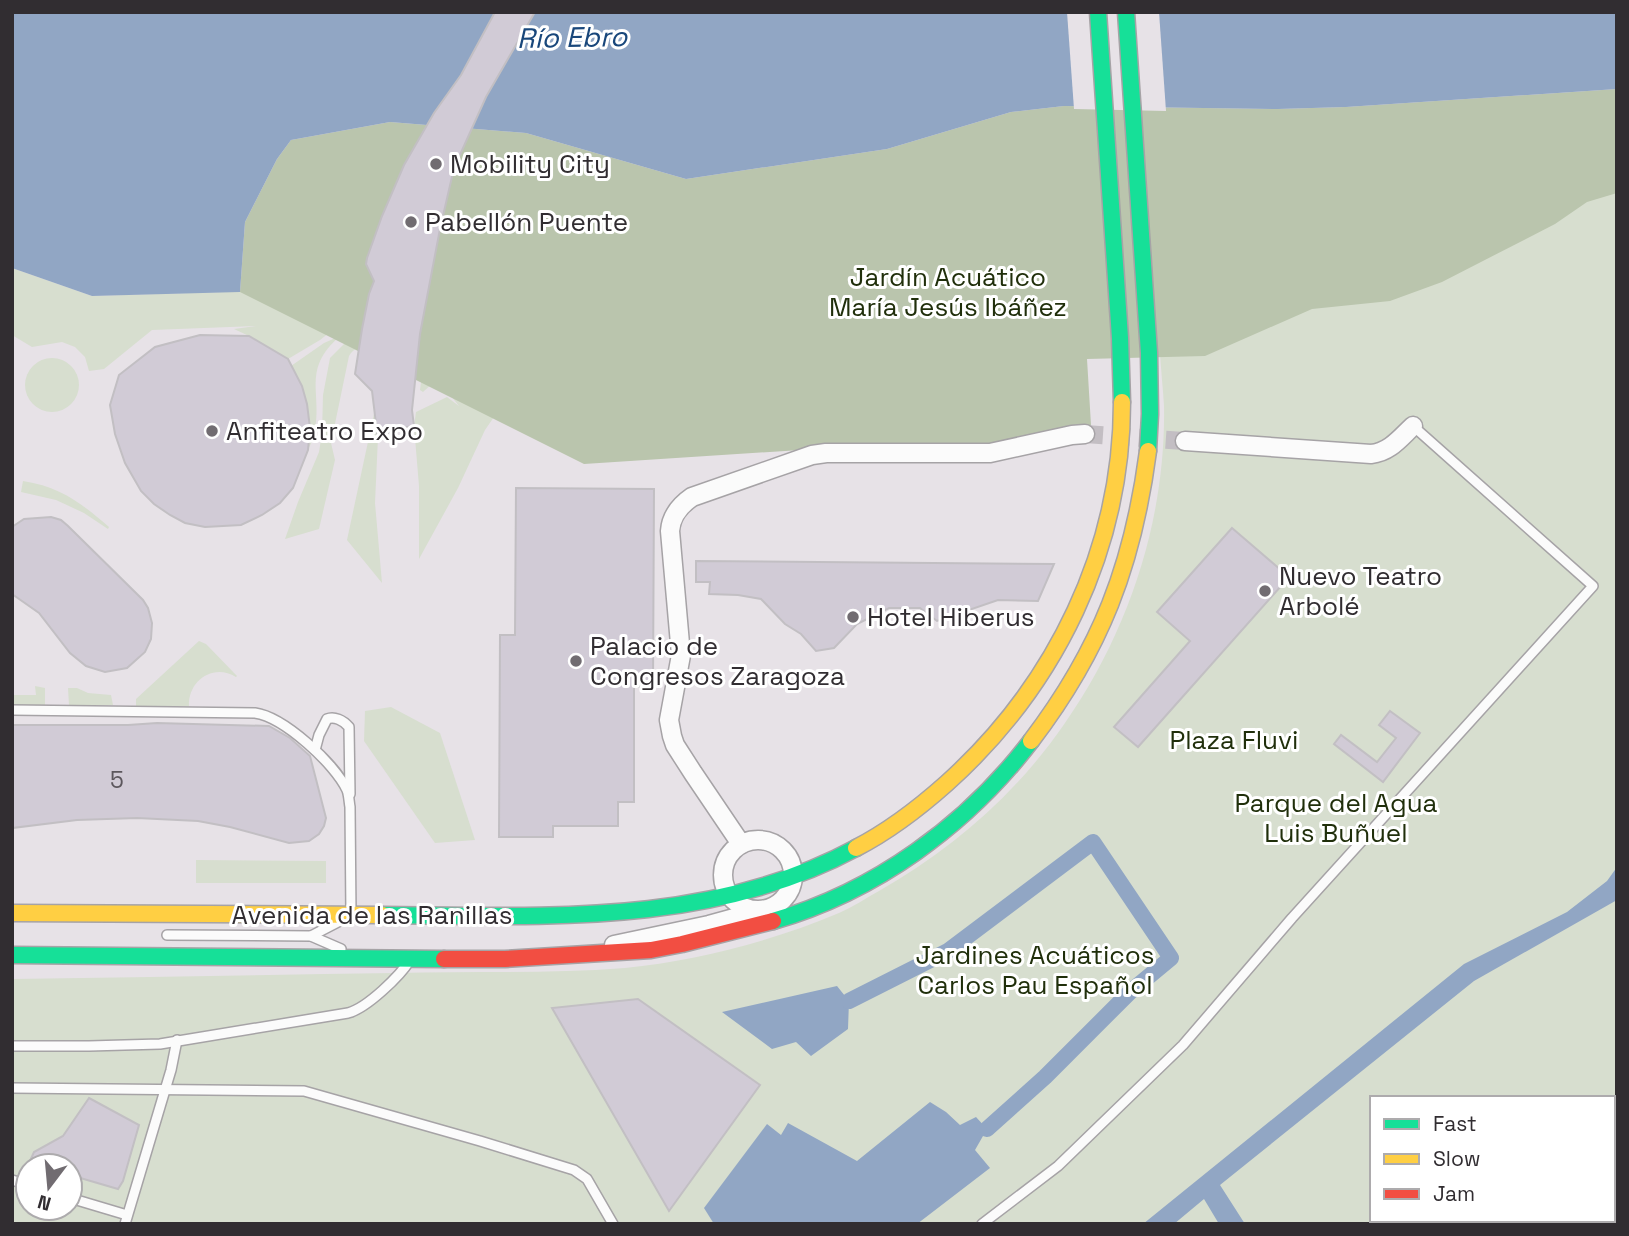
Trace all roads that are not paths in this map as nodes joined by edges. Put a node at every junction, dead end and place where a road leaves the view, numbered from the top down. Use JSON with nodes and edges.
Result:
{"nodes":[{"id":1,"x":1098,"y":12,"type":"edge"},
{"id":2,"x":1126,"y":12,"type":"edge"},
{"id":3,"x":1413,"y":426,"type":"joint"},
{"id":4,"x":1085,"y":433,"type":"tunnel mouth"},
{"id":5,"x":1185,"y":441,"type":"tunnel mouth"},
{"id":6,"x":12,"y":710,"type":"edge"},
{"id":7,"x":315,"y":750,"type":"junction"},
{"id":8,"x":351,"y":807,"type":"junction"},
{"id":9,"x":741,"y":844,"type":"junction"},
{"id":10,"x":793,"y":876,"type":"junction"},
{"id":11,"x":752,"y":909,"type":"junction"},
{"id":12,"x":12,"y":913,"type":"edge"},
{"id":13,"x":351,"y":915,"type":"junction"},
{"id":14,"x":167,"y":935,"type":"dead end"},
{"id":15,"x":311,"y":936,"type":"junction"},
{"id":16,"x":580,"y":954,"type":"junction"},
{"id":17,"x":12,"y":955,"type":"edge"},
{"id":18,"x":359,"y":957,"type":"junction"},
{"id":19,"x":411,"y":958,"type":"junction"},
{"id":20,"x":177,"y":1040,"type":"junction"},
{"id":21,"x":12,"y":1046,"type":"edge"},
{"id":22,"x":12,"y":1088,"type":"edge"},
{"id":23,"x":164,"y":1089,"type":"junction"},
{"id":24,"x":84,"y":1203,"type":"edge"},
{"id":25,"x":126,"y":1219,"type":"edge"},
{"id":26,"x":613,"y":1224,"type":"edge"},
{"id":27,"x":982,"y":1224,"type":"edge"}],
"edges":[{"from":1,"to":10,"type":"main road","name":"Avenida de las Ranillas"},
{"from":2,"to":11,"type":"main road","name":"Avenida de las Ranillas"},
{"from":3,"to":5,"type":"street"},
{"from":3,"to":27,"type":"lane"},
{"from":4,"to":9,"type":"street"},
{"from":6,"to":7,"type":"lane"},
{"from":7,"to":8,"type":"lane"},
{"from":7,"to":8,"type":"lane"},
{"from":8,"to":13,"type":"lane"},
{"from":9,"to":10,"type":"street"},
{"from":9,"to":11,"type":"street"},
{"from":10,"to":11,"type":"main road","name":"Avenida de las Ranillas"},
{"from":10,"to":11,"type":"street","name":"Avenida de las Ranillas"},
{"from":11,"to":13,"type":"main road","name":"Avenida de las Ranillas"},
{"from":11,"to":16,"type":"street","name":"Avenida de las Ranillas"},
{"from":11,"to":16,"type":"main road","name":"Avenida de las Ranillas"},
{"from":12,"to":13,"type":"main road","name":"Avenida de las Ranillas"},
{"from":13,"to":15,"type":"lane"},
{"from":14,"to":15,"type":"lane"},
{"from":15,"to":18,"type":"lane"},
{"from":16,"to":19,"type":"main road","name":"Avenida de las Ranillas"},
{"from":17,"to":18,"type":"main road","name":"Avenida de las Ranillas"},
{"from":18,"to":19,"type":"main road","name":"Avenida de las Ranillas"},
{"from":19,"to":20,"type":"lane"},
{"from":20,"to":21,"type":"lane"},
{"from":20,"to":23,"type":"lane"},
{"from":22,"to":23,"type":"lane"},
{"from":23,"to":25,"type":"lane"},
{"from":23,"to":26,"type":"lane"},
{"from":24,"to":25,"type":"lane"}]}
